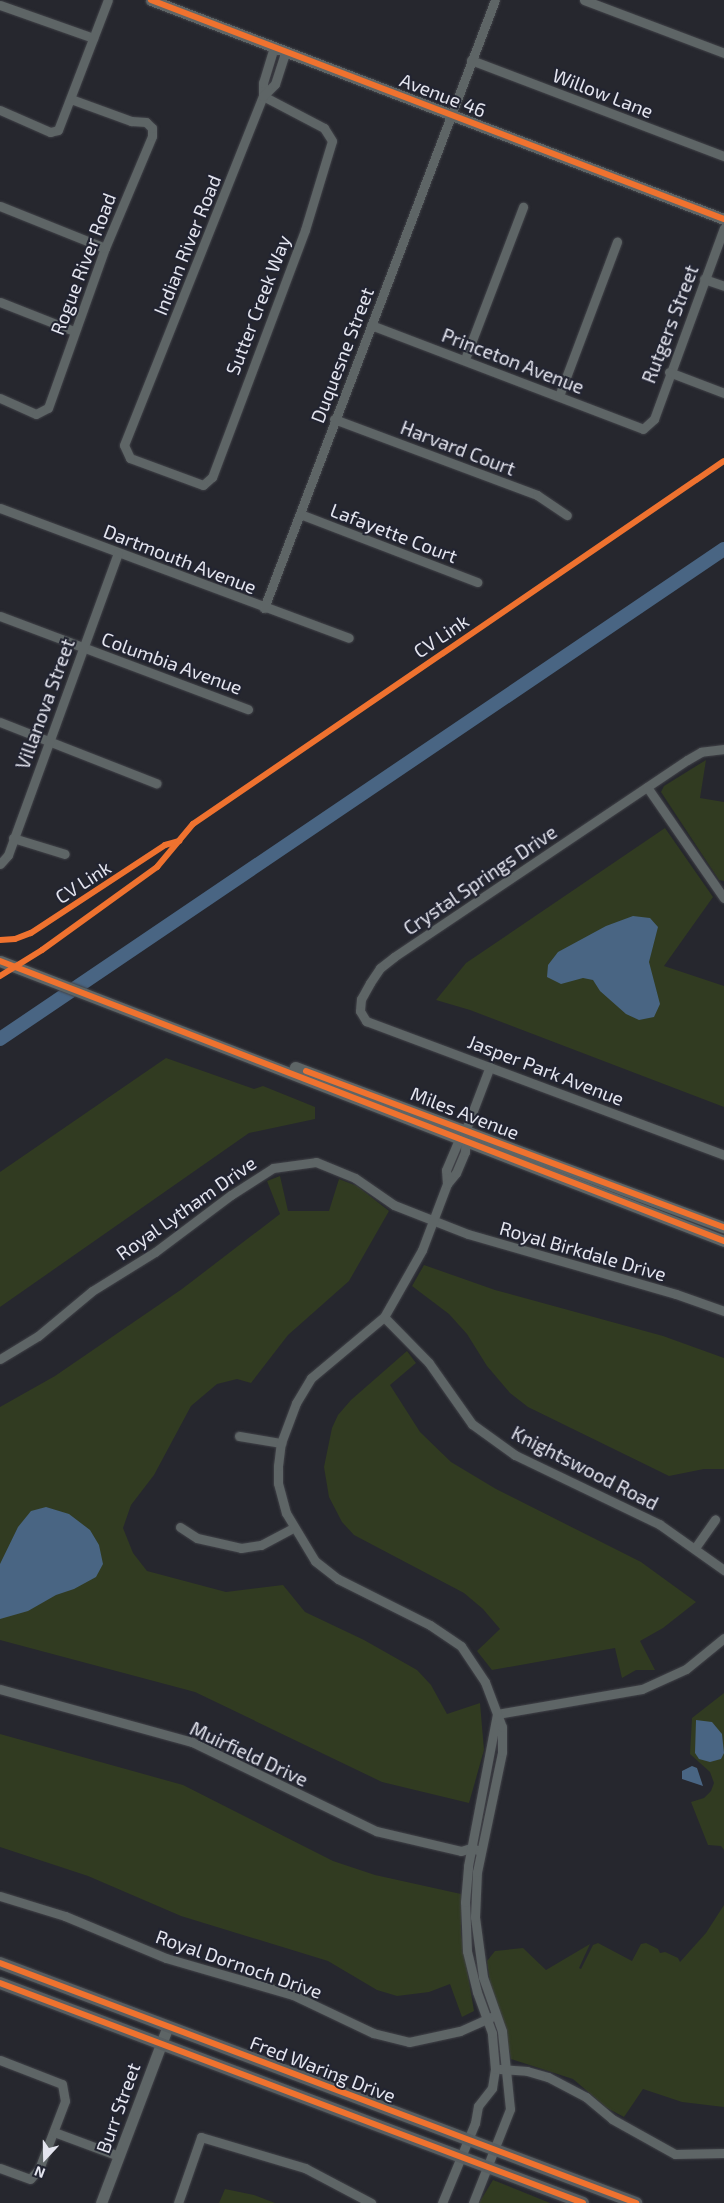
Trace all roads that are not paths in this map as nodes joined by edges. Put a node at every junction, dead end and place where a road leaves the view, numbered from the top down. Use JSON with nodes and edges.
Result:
{"nodes":[{"id":1,"x":108,"y":0,"type":"edge"},
{"id":2,"x":151,"y":0,"type":"edge"},
{"id":3,"x":495,"y":0,"type":"edge"},
{"id":4,"x":584,"y":0,"type":"edge"},
{"id":5,"x":0,"y":5,"type":"edge"},
{"id":6,"x":93,"y":38,"type":"junction"},
{"id":7,"x":274,"y":47,"type":"junction"},
{"id":8,"x":286,"y":52,"type":"junction"},
{"id":9,"x":724,"y":53,"type":"edge"},
{"id":10,"x":471,"y":60,"type":"junction"},
{"id":11,"x":264,"y":96,"type":"junction"},
{"id":12,"x":71,"y":99,"type":"junction"},
{"id":13,"x":0,"y":110,"type":"edge"},
{"id":14,"x":450,"y":114,"type":"junction"},
{"id":15,"x":724,"y":156,"type":"edge"},
{"id":16,"x":0,"y":206,"type":"edge"},
{"id":17,"x":523,"y":207,"type":"dead end"},
{"id":18,"x":724,"y":219,"type":"edge"},
{"id":19,"x":724,"y":228,"type":"edge"},
{"id":20,"x":617,"y":242,"type":"dead end"},
{"id":21,"x":105,"y":248,"type":"junction"},
{"id":22,"x":704,"y":279,"type":"junction"},
{"id":23,"x":724,"y":286,"type":"edge"},
{"id":24,"x":0,"y":302,"type":"edge"},
{"id":25,"x":371,"y":325,"type":"junction"},
{"id":26,"x":74,"y":331,"type":"junction"},
{"id":27,"x":465,"y":359,"type":"junction"},
{"id":28,"x":669,"y":372,"type":"junction"},
{"id":29,"x":724,"y":393,"type":"edge"},
{"id":30,"x":559,"y":396,"type":"junction"},
{"id":31,"x":0,"y":398,"type":"edge"},
{"id":32,"x":334,"y":419,"type":"junction"},
{"id":33,"x":643,"y":429,"type":"joint"},
{"id":34,"x":207,"y":484,"type":"joint"},
{"id":35,"x":0,"y":508,"type":"edge"},
{"id":36,"x":300,"y":514,"type":"junction"},
{"id":37,"x":567,"y":516,"type":"dead end"},
{"id":38,"x":118,"y":553,"type":"junction"},
{"id":39,"x":477,"y":582,"type":"dead end"},
{"id":40,"x":264,"y":608,"type":"junction"},
{"id":41,"x":0,"y":616,"type":"edge"},
{"id":42,"x":349,"y":638,"type":"dead end"},
{"id":43,"x":83,"y":647,"type":"junction"},
{"id":44,"x":248,"y":709,"type":"dead end"},
{"id":45,"x":0,"y":722,"type":"edge"},
{"id":46,"x":49,"y":740,"type":"junction"},
{"id":47,"x":724,"y":749,"type":"edge"},
{"id":48,"x":156,"y":783,"type":"dead end"},
{"id":49,"x":648,"y":787,"type":"junction"},
{"id":50,"x":13,"y":838,"type":"junction"},
{"id":51,"x":65,"y":854,"type":"dead end"},
{"id":52,"x":0,"y":864,"type":"edge"},
{"id":53,"x":724,"y":898,"type":"edge"},
{"id":54,"x":0,"y":961,"type":"edge"},
{"id":55,"x":360,"y":1011,"type":"joint"},
{"id":56,"x":194,"y":1034,"type":"junction"},
{"id":57,"x":490,"y":1066,"type":"junction"},
{"id":58,"x":466,"y":1129,"type":"junction"},
{"id":59,"x":461,"y":1141,"type":"junction"},
{"id":60,"x":724,"y":1155,"type":"edge"},
{"id":61,"x":432,"y":1220,"type":"junction"},
{"id":62,"x":724,"y":1227,"type":"edge"},
{"id":63,"x":724,"y":1240,"type":"edge"},
{"id":64,"x":724,"y":1311,"type":"edge"},
{"id":65,"x":384,"y":1317,"type":"junction"},
{"id":66,"x":0,"y":1359,"type":"edge"},
{"id":67,"x":239,"y":1436,"type":"dead end"},
{"id":68,"x":280,"y":1443,"type":"junction"},
{"id":69,"x":715,"y":1519,"type":"dead end"},
{"id":70,"x":180,"y":1527,"type":"dead end"},
{"id":71,"x":293,"y":1528,"type":"junction"},
{"id":72,"x":695,"y":1548,"type":"junction"},
{"id":73,"x":724,"y":1570,"type":"edge"},
{"id":74,"x":724,"y":1638,"type":"edge"},
{"id":75,"x":0,"y":1689,"type":"edge"},
{"id":76,"x":497,"y":1714,"type":"junction"},
{"id":77,"x":475,"y":1853,"type":"junction"},
{"id":78,"x":0,"y":1896,"type":"edge"},
{"id":79,"x":0,"y":1963,"type":"edge"},
{"id":80,"x":0,"y":1983,"type":"edge"},
{"id":81,"x":496,"y":2015,"type":"junction"},
{"id":82,"x":486,"y":2018,"type":"junction"},
{"id":83,"x":168,"y":2026,"type":"junction"},
{"id":84,"x":161,"y":2044,"type":"junction"},
{"id":85,"x":0,"y":2060,"type":"edge"},
{"id":86,"x":495,"y":2069,"type":"junction"},
{"id":87,"x":506,"y":2070,"type":"junction"},
{"id":88,"x":54,"y":2132,"type":"junction"},
{"id":89,"x":469,"y":2140,"type":"junction"},
{"id":90,"x":494,"y":2149,"type":"junction"},
{"id":91,"x":724,"y":2153,"type":"edge"},
{"id":92,"x":119,"y":2156,"type":"junction"},
{"id":93,"x":462,"y":2157,"type":"junction"},
{"id":94,"x":487,"y":2167,"type":"junction"},
{"id":95,"x":0,"y":2168,"type":"edge"},
{"id":96,"x":101,"y":2203,"type":"edge"},
{"id":97,"x":178,"y":2203,"type":"edge"},
{"id":98,"x":371,"y":2203,"type":"edge"},
{"id":99,"x":442,"y":2203,"type":"edge"},
{"id":100,"x":473,"y":2203,"type":"edge"},
{"id":101,"x":582,"y":2203,"type":"edge"},
{"id":102,"x":636,"y":2203,"type":"edge"}],
"edges":[{"from":1,"to":6,"type":"street"},
{"from":2,"to":7,"type":"street","name":"Avenue 46"},
{"from":3,"to":10,"type":"street","name":"Duquesne Street"},
{"from":4,"to":9,"type":"street"},
{"from":5,"to":6,"type":"street"},
{"from":6,"to":12,"type":"street"},
{"from":7,"to":8,"type":"street","name":"Avenue 46"},
{"from":7,"to":11,"type":"street","name":"Indian River Road"},
{"from":8,"to":11,"type":"street"},
{"from":8,"to":14,"type":"street","name":"Avenue 46"},
{"from":10,"to":14,"type":"street","name":"Duquesne Street"},
{"from":10,"to":15,"type":"street","name":"Willow Lane"},
{"from":11,"to":34,"type":"street","name":"Sutter Creek Way"},
{"from":11,"to":34,"type":"street","name":"Indian River Road"},
{"from":12,"to":13,"type":"street"},
{"from":12,"to":21,"type":"street","name":"Rogue River Road"},
{"from":14,"to":18,"type":"street","name":"Avenue 46"},
{"from":14,"to":25,"type":"street","name":"Duquesne Street"},
{"from":16,"to":21,"type":"street"},
{"from":17,"to":27,"type":"street"},
{"from":19,"to":22,"type":"street","name":"Rutgers Street"},
{"from":20,"to":30,"type":"street"},
{"from":21,"to":26,"type":"street","name":"Rogue River Road"},
{"from":22,"to":23,"type":"street"},
{"from":22,"to":28,"type":"street","name":"Rutgers Street"},
{"from":24,"to":26,"type":"street"},
{"from":25,"to":27,"type":"street","name":"Princeton Avenue"},
{"from":25,"to":32,"type":"street","name":"Duquesne Street"},
{"from":26,"to":31,"type":"street","name":"Rogue River Road"},
{"from":27,"to":30,"type":"street","name":"Princeton Avenue"},
{"from":28,"to":29,"type":"street"},
{"from":28,"to":33,"type":"street","name":"Rutgers Street"},
{"from":30,"to":33,"type":"street","name":"Princeton Avenue"},
{"from":32,"to":36,"type":"street","name":"Duquesne Street"},
{"from":32,"to":37,"type":"street","name":"Harvard Court"},
{"from":35,"to":38,"type":"street","name":"Dartmouth Avenue"},
{"from":36,"to":39,"type":"street","name":"Lafayette Court"},
{"from":36,"to":40,"type":"street","name":"Duquesne Street"},
{"from":38,"to":40,"type":"street","name":"Dartmouth Avenue"},
{"from":38,"to":43,"type":"street","name":"Villanova Street"},
{"from":40,"to":42,"type":"street","name":"Dartmouth Avenue"},
{"from":41,"to":43,"type":"street","name":"Columbia Avenue"},
{"from":43,"to":44,"type":"street","name":"Columbia Avenue"},
{"from":43,"to":46,"type":"street","name":"Villanova Street"},
{"from":45,"to":46,"type":"street"},
{"from":46,"to":48,"type":"street"},
{"from":46,"to":50,"type":"street","name":"Villanova Street"},
{"from":47,"to":49,"type":"street","name":"Crystal Springs Drive"},
{"from":49,"to":53,"type":"street"},
{"from":49,"to":55,"type":"street","name":"Crystal Springs Drive"},
{"from":50,"to":51,"type":"street"},
{"from":50,"to":52,"type":"street","name":"Villanova Street"},
{"from":54,"to":56,"type":"street","name":"Miles Avenue"},
{"from":55,"to":57,"type":"street","name":"Jasper Park Avenue"},
{"from":56,"to":58,"type":"street","name":"Miles Avenue"},
{"from":56,"to":59,"type":"street","name":"Miles Avenue"},
{"from":57,"to":58,"type":"street"},
{"from":57,"to":60,"type":"street","name":"Jasper Park Avenue"},
{"from":58,"to":59,"type":"street"},
{"from":58,"to":62,"type":"street","name":"Miles Avenue"},
{"from":59,"to":61,"type":"street"},
{"from":59,"to":63,"type":"street","name":"Miles Avenue"},
{"from":61,"to":64,"type":"street","name":"Royal Birkdale Drive"},
{"from":61,"to":65,"type":"street"},
{"from":61,"to":66,"type":"street","name":"Royal Lytham Drive"},
{"from":65,"to":68,"type":"street"},
{"from":65,"to":72,"type":"street","name":"Knightswood Road"},
{"from":67,"to":68,"type":"street"},
{"from":68,"to":71,"type":"street"},
{"from":69,"to":72,"type":"street"},
{"from":70,"to":71,"type":"street"},
{"from":71,"to":76,"type":"street"},
{"from":72,"to":73,"type":"street","name":"Knightswood Road"},
{"from":74,"to":76,"type":"street"},
{"from":75,"to":77,"type":"street","name":"Muirfield Drive"},
{"from":76,"to":77,"type":"street"},
{"from":77,"to":81,"type":"street"},
{"from":77,"to":82,"type":"street"},
{"from":78,"to":82,"type":"street","name":"Royal Dornoch Drive"},
{"from":79,"to":83,"type":"main road","name":"Fred Waring Drive"},
{"from":80,"to":84,"type":"main road","name":"Fred Waring Drive"},
{"from":81,"to":82,"type":"street","name":"Royal Dornoch Drive"},
{"from":81,"to":87,"type":"street"},
{"from":82,"to":86,"type":"street"},
{"from":83,"to":84,"type":"street","name":"Burr Street"},
{"from":83,"to":89,"type":"main road","name":"Fred Waring Drive"},
{"from":84,"to":92,"type":"street","name":"Burr Street"},
{"from":84,"to":93,"type":"main road","name":"Fred Waring Drive"},
{"from":85,"to":88,"type":"street"},
{"from":86,"to":87,"type":"street"},
{"from":86,"to":89,"type":"street"},
{"from":87,"to":90,"type":"street"},
{"from":87,"to":91,"type":"street"},
{"from":88,"to":92,"type":"street"},
{"from":88,"to":95,"type":"street"},
{"from":89,"to":90,"type":"main road","name":"Fred Waring Drive"},
{"from":89,"to":93,"type":"street"},
{"from":90,"to":94,"type":"street"},
{"from":90,"to":102,"type":"main road","name":"Fred Waring Drive"},
{"from":92,"to":96,"type":"street","name":"Burr Street"},
{"from":93,"to":94,"type":"main road","name":"Fred Waring Drive"},
{"from":93,"to":99,"type":"street"},
{"from":94,"to":100,"type":"street"},
{"from":94,"to":101,"type":"main road","name":"Fred Waring Drive"},
{"from":97,"to":98,"type":"street"}]}
